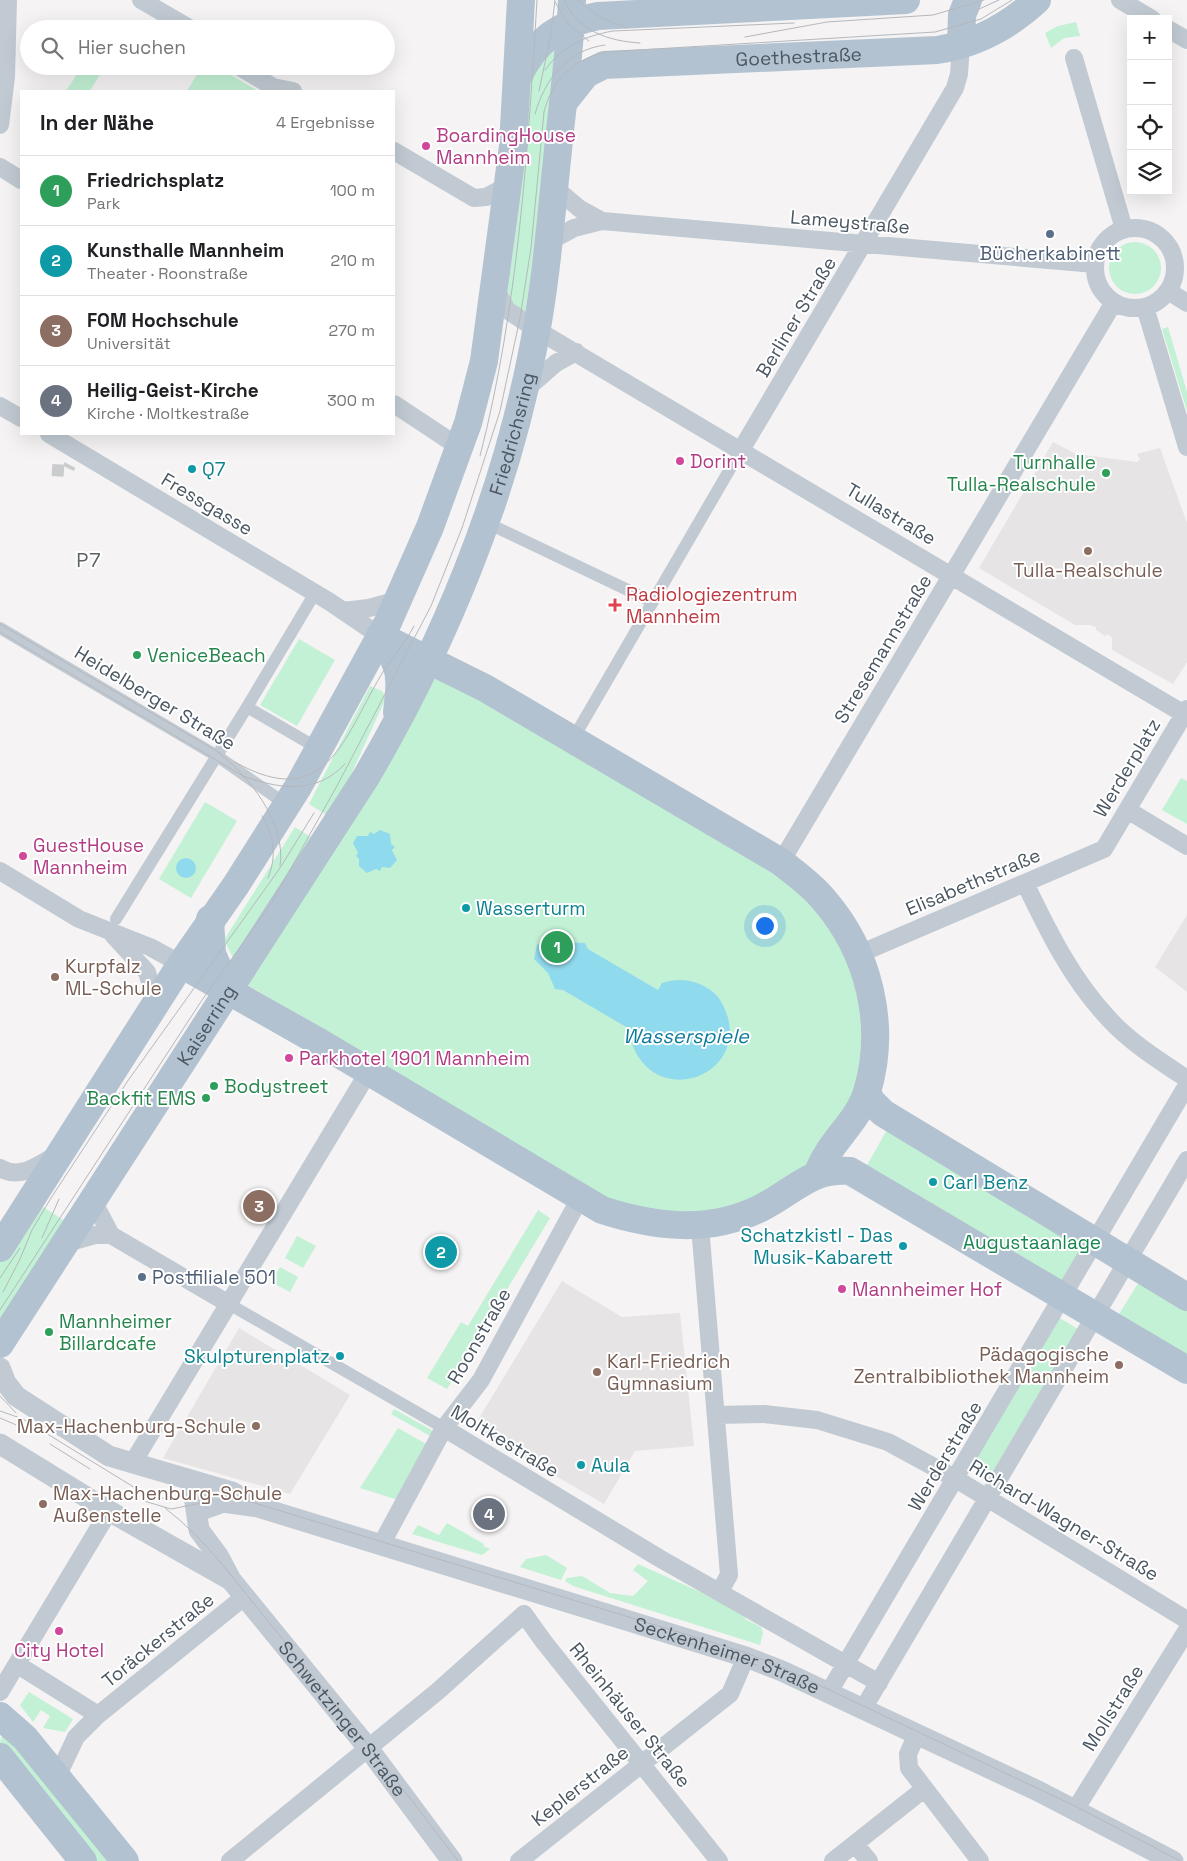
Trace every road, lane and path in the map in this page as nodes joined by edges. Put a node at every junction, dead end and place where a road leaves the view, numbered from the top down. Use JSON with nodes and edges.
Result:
{"nodes":[{"id":1,"x":8,"y":0,"type":"edge"},
{"id":2,"x":141,"y":0,"type":"edge"},
{"id":3,"x":521,"y":0,"type":"edge"},
{"id":4,"x":604,"y":0,"type":"edge"},
{"id":5,"x":906,"y":0,"type":"edge"},
{"id":6,"x":968,"y":0,"type":"edge"},
{"id":7,"x":1037,"y":0,"type":"edge"},
{"id":8,"x":1120,"y":0,"type":"edge"},
{"id":9,"x":571,"y":12,"type":"edge"},
{"id":10,"x":650,"y":14,"type":"junction"},
{"id":11,"x":1145,"y":15,"type":"edge"},
{"id":12,"x":175,"y":20,"type":"edge"},
{"id":13,"x":1172,"y":31,"type":"edge"},
{"id":14,"x":1187,"y":40,"type":"edge"},
{"id":15,"x":961,"y":45,"type":"junction"},
{"id":16,"x":1074,"y":58,"type":"dead end"},
{"id":17,"x":253,"y":75,"type":"edge"},
{"id":18,"x":518,"y":76,"type":"junction"},
{"id":19,"x":288,"y":90,"type":"edge"},
{"id":20,"x":563,"y":103,"type":"junction"},
{"id":21,"x":0,"y":125,"type":"edge"},
{"id":22,"x":395,"y":152,"type":"edge"},
{"id":23,"x":0,"y":168,"type":"edge"},
{"id":24,"x":20,"y":179,"type":"edge"},
{"id":25,"x":509,"y":186,"type":"junction"},
{"id":26,"x":554,"y":187,"type":"junction"},
{"id":27,"x":602,"y":221,"type":"junction"},
{"id":28,"x":1124,"y":230,"type":"junction"},
{"id":29,"x":550,"y":240,"type":"junction"},
{"id":30,"x":864,"y":244,"type":"junction"},
{"id":31,"x":1180,"y":253,"type":"edge"},
{"id":32,"x":1094,"y":264,"type":"junction"},
{"id":33,"x":495,"y":288,"type":"junction"},
{"id":34,"x":1168,"y":291,"type":"junction"},
{"id":35,"x":1114,"y":302,"type":"junction"},
{"id":36,"x":1187,"y":302,"type":"edge"},
{"id":37,"x":1145,"y":307,"type":"junction"},
{"id":38,"x":537,"y":330,"type":"junction"},
{"id":39,"x":576,"y":352,"type":"junction"},
{"id":40,"x":524,"y":390,"type":"junction"},
{"id":41,"x":395,"y":405,"type":"edge"},
{"id":42,"x":0,"y":406,"type":"edge"},
{"id":43,"x":20,"y":417,"type":"edge"},
{"id":44,"x":51,"y":435,"type":"edge"},
{"id":45,"x":459,"y":447,"type":"junction"},
{"id":46,"x":1187,"y":447,"type":"edge"},
{"id":47,"x":741,"y":450,"type":"junction"},
{"id":48,"x":485,"y":522,"type":"junction"},
{"id":49,"x":951,"y":574,"type":"junction"},
{"id":50,"x":315,"y":593,"type":"junction"},
{"id":51,"x":398,"y":600,"type":"junction"},
{"id":52,"x":653,"y":602,"type":"junction"},
{"id":53,"x":343,"y":611,"type":"junction"},
{"id":54,"x":0,"y":628,"type":"edge"},
{"id":55,"x":442,"y":630,"type":"junction"},
{"id":56,"x":380,"y":636,"type":"junction"},
{"id":57,"x":428,"y":660,"type":"junction"},
{"id":58,"x":396,"y":662,"type":"junction"},
{"id":59,"x":363,"y":666,"type":"junction"},
{"id":60,"x":464,"y":678,"type":"junction"},
{"id":61,"x":247,"y":707,"type":"junction"},
{"id":62,"x":1186,"y":711,"type":"edge"},
{"id":63,"x":397,"y":716,"type":"junction"},
{"id":64,"x":573,"y":739,"type":"junction"},
{"id":65,"x":319,"y":750,"type":"junction"},
{"id":66,"x":217,"y":756,"type":"junction"},
{"id":67,"x":287,"y":805,"type":"junction"},
{"id":68,"x":1134,"y":814,"type":"dead end"},
{"id":69,"x":331,"y":832,"type":"joint"},
{"id":70,"x":1187,"y":846,"type":"edge"},
{"id":71,"x":1104,"y":849,"type":"joint"},
{"id":72,"x":781,"y":862,"type":"junction"},
{"id":73,"x":0,"y":871,"type":"edge"},
{"id":74,"x":1025,"y":883,"type":"junction"},
{"id":75,"x":210,"y":920,"type":"junction"},
{"id":76,"x":112,"y":925,"type":"junction"},
{"id":77,"x":859,"y":954,"type":"junction"},
{"id":78,"x":181,"y":964,"type":"junction"},
{"id":79,"x":228,"y":990,"type":"junction"},
{"id":80,"x":156,"y":1003,"type":"junction"},
{"id":81,"x":256,"y":1006,"type":"junction"},
{"id":82,"x":194,"y":1043,"type":"junction"},
{"id":83,"x":369,"y":1071,"type":"junction"},
{"id":84,"x":1187,"y":1079,"type":"edge"},
{"id":85,"x":1187,"y":1086,"type":"edge"},
{"id":86,"x":867,"y":1092,"type":"junction"},
{"id":87,"x":62,"y":1151,"type":"junction"},
{"id":88,"x":1187,"y":1160,"type":"edge"},
{"id":89,"x":0,"y":1168,"type":"edge"},
{"id":90,"x":818,"y":1173,"type":"junction"},
{"id":91,"x":580,"y":1198,"type":"junction"},
{"id":92,"x":92,"y":1199,"type":"junction"},
{"id":93,"x":700,"y":1226,"type":"junction"},
{"id":94,"x":111,"y":1235,"type":"junction"},
{"id":95,"x":1095,"y":1242,"type":"junction"},
{"id":96,"x":63,"y":1244,"type":"junction"},
{"id":97,"x":0,"y":1248,"type":"edge"},
{"id":98,"x":1127,"y":1261,"type":"junction"},
{"id":99,"x":1064,"y":1297,"type":"junction"},
{"id":100,"x":1187,"y":1297,"type":"edge"},
{"id":101,"x":229,"y":1304,"type":"junction"},
{"id":102,"x":1096,"y":1317,"type":"junction"},
{"id":103,"x":0,"y":1344,"type":"edge"},
{"id":104,"x":0,"y":1368,"type":"edge"},
{"id":105,"x":1187,"y":1370,"type":"edge"},
{"id":106,"x":716,"y":1415,"type":"junction"},
{"id":107,"x":444,"y":1428,"type":"junction"},
{"id":108,"x":0,"y":1444,"type":"edge"},
{"id":109,"x":132,"y":1464,"type":"junction"},
{"id":110,"x":956,"y":1479,"type":"junction"},
{"id":111,"x":192,"y":1482,"type":"junction"},
{"id":112,"x":988,"y":1498,"type":"junction"},
{"id":113,"x":258,"y":1507,"type":"junction"},
{"id":114,"x":109,"y":1511,"type":"junction"},
{"id":115,"x":198,"y":1511,"type":"junction"},
{"id":116,"x":381,"y":1544,"type":"junction"},
{"id":117,"x":230,"y":1580,"type":"junction"},
{"id":118,"x":532,"y":1590,"type":"junction"},
{"id":119,"x":720,"y":1591,"type":"junction"},
{"id":120,"x":244,"y":1597,"type":"junction"},
{"id":121,"x":524,"y":1614,"type":"junction"},
{"id":122,"x":1187,"y":1620,"type":"edge"},
{"id":123,"x":1187,"y":1630,"type":"edge"},
{"id":124,"x":746,"y":1657,"type":"junction"},
{"id":125,"x":18,"y":1665,"type":"junction"},
{"id":126,"x":846,"y":1665,"type":"junction"},
{"id":127,"x":878,"y":1683,"type":"junction"},
{"id":128,"x":0,"y":1692,"type":"edge"},
{"id":129,"x":829,"y":1692,"type":"junction"},
{"id":130,"x":863,"y":1710,"type":"junction"},
{"id":131,"x":98,"y":1715,"type":"junction"},
{"id":132,"x":0,"y":1716,"type":"edge"},
{"id":133,"x":917,"y":1734,"type":"junction"},
{"id":134,"x":368,"y":1748,"type":"junction"},
{"id":135,"x":642,"y":1764,"type":"junction"},
{"id":136,"x":4,"y":1767,"type":"edge"},
{"id":137,"x":58,"y":1777,"type":"junction"},
{"id":138,"x":924,"y":1789,"type":"junction"},
{"id":139,"x":1075,"y":1810,"type":"junction"},
{"id":140,"x":855,"y":1844,"type":"junction"},
{"id":141,"x":83,"y":1861,"type":"edge"},
{"id":142,"x":125,"y":1861,"type":"edge"},
{"id":143,"x":230,"y":1861,"type":"edge"},
{"id":144,"x":452,"y":1861,"type":"edge"},
{"id":145,"x":519,"y":1861,"type":"edge"},
{"id":146,"x":720,"y":1861,"type":"edge"},
{"id":147,"x":833,"y":1861,"type":"edge"},
{"id":148,"x":868,"y":1861,"type":"edge"},
{"id":149,"x":980,"y":1861,"type":"edge"},
{"id":150,"x":1173,"y":1861,"type":"edge"}],
"edges":[{"from":1,"to":21,"type":"street"},
{"from":2,"to":12,"type":"street"},
{"from":3,"to":18,"type":"main road"},
{"from":4,"to":10,"type":"main road"},
{"from":5,"to":10,"type":"main road"},
{"from":6,"to":15,"type":"main road"},
{"from":7,"to":15,"type":"main road","name":"Goethestraße"},
{"from":8,"to":11,"type":"street"},
{"from":9,"to":10,"type":"main road"},
{"from":9,"to":18,"type":"main road"},
{"from":9,"to":20,"type":"main road","name":"Friedrichsring"},
{"from":13,"to":14,"type":"street"},
{"from":15,"to":20,"type":"main road","name":"Goethestraße"},
{"from":15,"to":30,"type":"street","name":"Berliner Straße"},
{"from":16,"to":28,"type":"street"},
{"from":17,"to":19,"type":"street"},
{"from":18,"to":25,"type":"main road"},
{"from":20,"to":26,"type":"main road","name":"Friedrichsring"},
{"from":22,"to":25,"type":"street"},
{"from":23,"to":24,"type":"street"},
{"from":25,"to":33,"type":"main road"},
{"from":26,"to":27,"type":"street","name":"Lameystraße"},
{"from":26,"to":29,"type":"main road","name":"Friedrichsring"},
{"from":27,"to":29,"type":"street","name":"Lameystraße"},
{"from":27,"to":30,"type":"street","name":"Lameystraße"},
{"from":28,"to":31,"type":"street"},
{"from":28,"to":32,"type":"street"},
{"from":29,"to":38,"type":"main road","name":"Friedrichsring"},
{"from":30,"to":32,"type":"street","name":"Lameystraße"},
{"from":30,"to":47,"type":"street","name":"Berliner Straße"},
{"from":31,"to":34,"type":"street"},
{"from":32,"to":35,"type":"street"},
{"from":33,"to":38,"type":"street","name":"Tullastraße"},
{"from":33,"to":45,"type":"main road"},
{"from":34,"to":36,"type":"street"},
{"from":34,"to":37,"type":"street"},
{"from":35,"to":37,"type":"street"},
{"from":35,"to":49,"type":"street","name":"Stresemannstraße"},
{"from":37,"to":46,"type":"street"},
{"from":38,"to":39,"type":"street","name":"Tullastraße"},
{"from":38,"to":40,"type":"main road","name":"Friedrichsring"},
{"from":39,"to":40,"type":"street"},
{"from":39,"to":47,"type":"street","name":"Tullastraße"},
{"from":40,"to":48,"type":"main road","name":"Friedrichsring"},
{"from":41,"to":45,"type":"street"},
{"from":42,"to":43,"type":"street"},
{"from":44,"to":50,"type":"street","name":"Fressgasse"},
{"from":45,"to":51,"type":"main road"},
{"from":47,"to":49,"type":"street","name":"Tullastraße"},
{"from":47,"to":52,"type":"street"},
{"from":48,"to":52,"type":"street"},
{"from":48,"to":55,"type":"main road","name":"Friedrichsring"},
{"from":49,"to":62,"type":"street","name":"Tullastraße"},
{"from":49,"to":72,"type":"street","name":"Stresemannstraße"},
{"from":50,"to":53,"type":"street","name":"Fressgasse"},
{"from":50,"to":61,"type":"street"},
{"from":51,"to":53,"type":"street"},
{"from":51,"to":56,"type":"main road"},
{"from":52,"to":64,"type":"street"},
{"from":53,"to":56,"type":"street","name":"Fressgasse"},
{"from":54,"to":66,"type":"street","name":"Heidelberger Straße"},
{"from":55,"to":57,"type":"main road","name":"Friedrichsring"},
{"from":55,"to":60,"type":"main road"},
{"from":56,"to":57,"type":"main road"},
{"from":56,"to":58,"type":"main road"},
{"from":56,"to":59,"type":"main road"},
{"from":57,"to":58,"type":"main road"},
{"from":57,"to":60,"type":"main road"},
{"from":57,"to":63,"type":"main road","name":"Friedrichsring"},
{"from":58,"to":59,"type":"main road"},
{"from":58,"to":63,"type":"main road"},
{"from":59,"to":63,"type":"main road"},
{"from":59,"to":65,"type":"main road"},
{"from":60,"to":64,"type":"main road"},
{"from":61,"to":65,"type":"street"},
{"from":61,"to":66,"type":"street"},
{"from":62,"to":71,"type":"street","name":"Werderplatz"},
{"from":63,"to":69,"type":"main road","name":"Friedrichsring"},
{"from":64,"to":72,"type":"main road"},
{"from":65,"to":67,"type":"main road"},
{"from":66,"to":67,"type":"street","name":"Heidelberger Straße"},
{"from":66,"to":76,"type":"street"},
{"from":67,"to":75,"type":"main road"},
{"from":68,"to":70,"type":"street","name":"Werderplatz"},
{"from":69,"to":79,"type":"main road","name":"Kaiserring"},
{"from":71,"to":74,"type":"street","name":"Elisabethstraße"},
{"from":72,"to":77,"type":"main road"},
{"from":73,"to":76,"type":"street"},
{"from":74,"to":77,"type":"street","name":"Elisabethstraße"},
{"from":74,"to":84,"type":"street"},
{"from":75,"to":78,"type":"main road"},
{"from":75,"to":79,"type":"main road"},
{"from":76,"to":78,"type":"street"},
{"from":76,"to":80,"type":"street"},
{"from":77,"to":86,"type":"main road"},
{"from":78,"to":79,"type":"main road"},
{"from":78,"to":80,"type":"main road"},
{"from":79,"to":81,"type":"main road"},
{"from":79,"to":82,"type":"main road","name":"Kaiserring"},
{"from":80,"to":87,"type":"main road"},
{"from":81,"to":82,"type":"main road"},
{"from":81,"to":83,"type":"main road"},
{"from":82,"to":92,"type":"main road","name":"Kaiserring"},
{"from":83,"to":91,"type":"main road"},
{"from":83,"to":101,"type":"street"},
{"from":85,"to":95,"type":"street","name":"Werderstraße"},
{"from":86,"to":90,"type":"main road"},
{"from":86,"to":95,"type":"main road"},
{"from":87,"to":89,"type":"street"},
{"from":87,"to":97,"type":"main road"},
{"from":88,"to":98,"type":"street"},
{"from":90,"to":93,"type":"main road"},
{"from":90,"to":99,"type":"main road"},
{"from":91,"to":93,"type":"main road"},
{"from":91,"to":107,"type":"street","name":"Roonstraße"},
{"from":92,"to":94,"type":"street"},
{"from":92,"to":96,"type":"main road","name":"Kaiserring"},
{"from":93,"to":106,"type":"street"},
{"from":94,"to":96,"type":"street"},
{"from":94,"to":101,"type":"street","name":"Moltkestraße"},
{"from":95,"to":98,"type":"main road"},
{"from":95,"to":99,"type":"street","name":"Werderstraße"},
{"from":96,"to":103,"type":"main road","name":"Kaiserring"},
{"from":98,"to":100,"type":"main road"},
{"from":98,"to":102,"type":"street"},
{"from":99,"to":102,"type":"main road"},
{"from":99,"to":110,"type":"street","name":"Werderstraße"},
{"from":101,"to":107,"type":"street","name":"Moltkestraße"},
{"from":101,"to":109,"type":"street"},
{"from":102,"to":105,"type":"main road"},
{"from":102,"to":112,"type":"street"},
{"from":104,"to":109,"type":"street"},
{"from":106,"to":110,"type":"street","name":"Richard-Wagner-Straße"},
{"from":106,"to":119,"type":"street"},
{"from":107,"to":116,"type":"street","name":"Roonstraße"},
{"from":107,"to":119,"type":"street","name":"Moltkestraße"},
{"from":108,"to":114,"type":"street","name":"Schwetzinger Straße"},
{"from":109,"to":111,"type":"street"},
{"from":110,"to":112,"type":"street","name":"Richard-Wagner-Straße"},
{"from":110,"to":126,"type":"street","name":"Werderstraße"},
{"from":111,"to":113,"type":"street","name":"Seckenheimer Straße"},
{"from":111,"to":115,"type":"street","name":"Schwetzinger Straße"},
{"from":112,"to":122,"type":"street","name":"Richard-Wagner-Straße"},
{"from":112,"to":127,"type":"street"},
{"from":113,"to":115,"type":"street","name":"Seckenheimer Straße"},
{"from":113,"to":116,"type":"street","name":"Seckenheimer Straße"},
{"from":114,"to":117,"type":"street","name":"Schwetzinger Straße"},
{"from":114,"to":125,"type":"street"},
{"from":115,"to":117,"type":"street","name":"Schwetzinger Straße"},
{"from":116,"to":118,"type":"street","name":"Seckenheimer Straße"},
{"from":117,"to":120,"type":"street","name":"Schwetzinger Straße"},
{"from":118,"to":121,"type":"street"},
{"from":118,"to":124,"type":"street","name":"Seckenheimer Straße"},
{"from":119,"to":126,"type":"street","name":"Moltkestraße"},
{"from":120,"to":131,"type":"street","name":"Toräckerstraße"},
{"from":120,"to":134,"type":"street","name":"Schwetzinger Straße"},
{"from":121,"to":134,"type":"street"},
{"from":121,"to":135,"type":"street","name":"Rheinhäuser Straße"},
{"from":123,"to":139,"type":"street","name":"Mollstraße"},
{"from":124,"to":129,"type":"street","name":"Seckenheimer Straße"},
{"from":124,"to":135,"type":"street","name":"Keplerstraße"},
{"from":125,"to":128,"type":"street"},
{"from":125,"to":131,"type":"street"},
{"from":126,"to":127,"type":"street","name":"Moltkestraße"},
{"from":126,"to":129,"type":"street","name":"Werderstraße"},
{"from":127,"to":130,"type":"street"},
{"from":129,"to":130,"type":"street","name":"Seckenheimer Straße"},
{"from":130,"to":133,"type":"street","name":"Seckenheimer Straße"},
{"from":131,"to":137,"type":"street","name":"Toräckerstraße"},
{"from":132,"to":137,"type":"main road"},
{"from":133,"to":138,"type":"street"},
{"from":133,"to":139,"type":"street","name":"Seckenheimer Straße"},
{"from":134,"to":143,"type":"street"},
{"from":134,"to":144,"type":"street","name":"Schwetzinger Straße"},
{"from":135,"to":145,"type":"street","name":"Keplerstraße"},
{"from":135,"to":146,"type":"street","name":"Rheinhäuser Straße"},
{"from":136,"to":141,"type":"main road"},
{"from":137,"to":142,"type":"main road"},
{"from":138,"to":140,"type":"street"},
{"from":138,"to":149,"type":"street"},
{"from":139,"to":150,"type":"street","name":"Seckenheimer Straße"},
{"from":140,"to":147,"type":"street"},
{"from":140,"to":148,"type":"street"}]}
